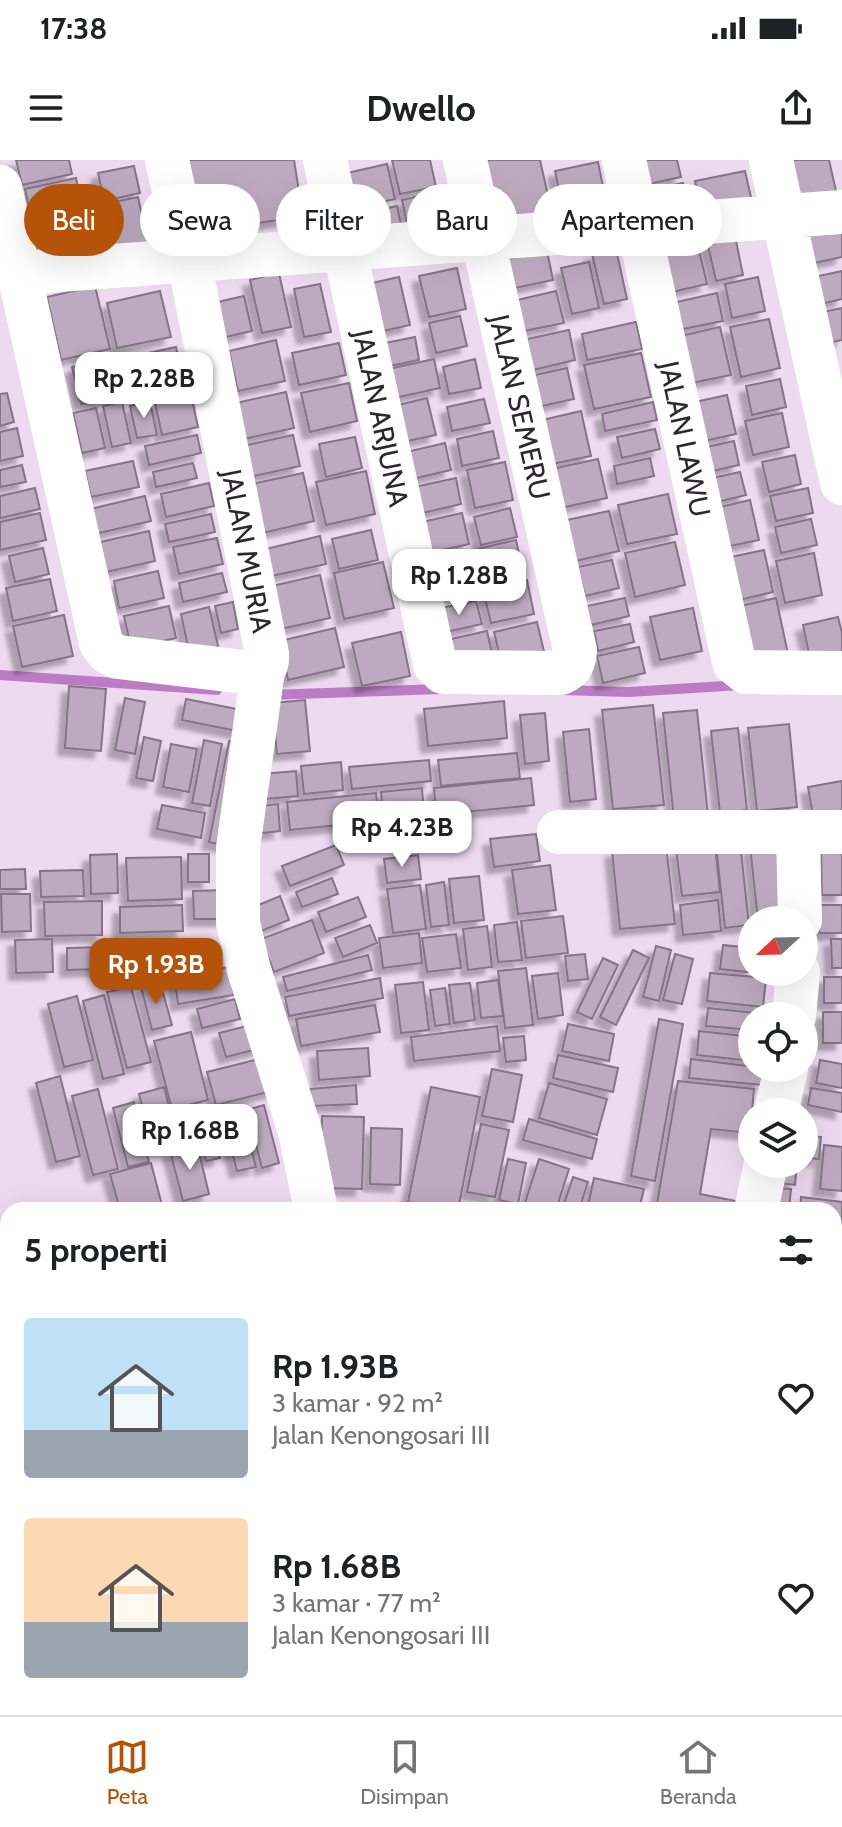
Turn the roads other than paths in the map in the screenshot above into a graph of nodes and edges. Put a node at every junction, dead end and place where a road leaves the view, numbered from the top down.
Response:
1 (167, 160) edge
2 (325, 160) edge
3 (465, 160) edge
4 (624, 160) edge
5 (771, 160) edge
6 (330, 184) edge
7 (470, 184) edge
8 (629, 184) edge
9 (0, 187) edge
10 (842, 212) edge
11 (783, 216) junction
12 (722, 220) edge
13 (276, 254) edge
14 (346, 256) edge
15 (486, 256) edge
16 (645, 256) edge
17 (189, 260) junction
18 (19, 273) junction
19 (842, 483) edge
20 (842, 673) edge
21 (491, 674) joint
22 (261, 688) junction
23 (559, 832) dead end
24 (798, 832) junction
25 (842, 832) edge
26 (800, 906) edge
27 (763, 1178) edge
28 (314, 1202) edge
29 (758, 1202) edge

1 - 17 street, JALAN MURIA
2 - 6 street, JALAN ARJUNA
3 - 7 street, JALAN SEMERU
4 - 8 street, JALAN LAWU
5 - 11 street
9 - 18 street, JALAN MURIA
10 - 11 street
11 - 12 street
11 - 19 street
13 - 17 street
14 - 21 street, JALAN ARJUNA
15 - 21 street, JALAN SEMERU
16 - 20 street, JALAN LAWU
17 - 18 street
17 - 22 street, JALAN MURIA
18 - 22 street, JALAN MURIA
22 - 28 street
23 - 24 street
24 - 25 street
24 - 26 street
27 - 29 street

